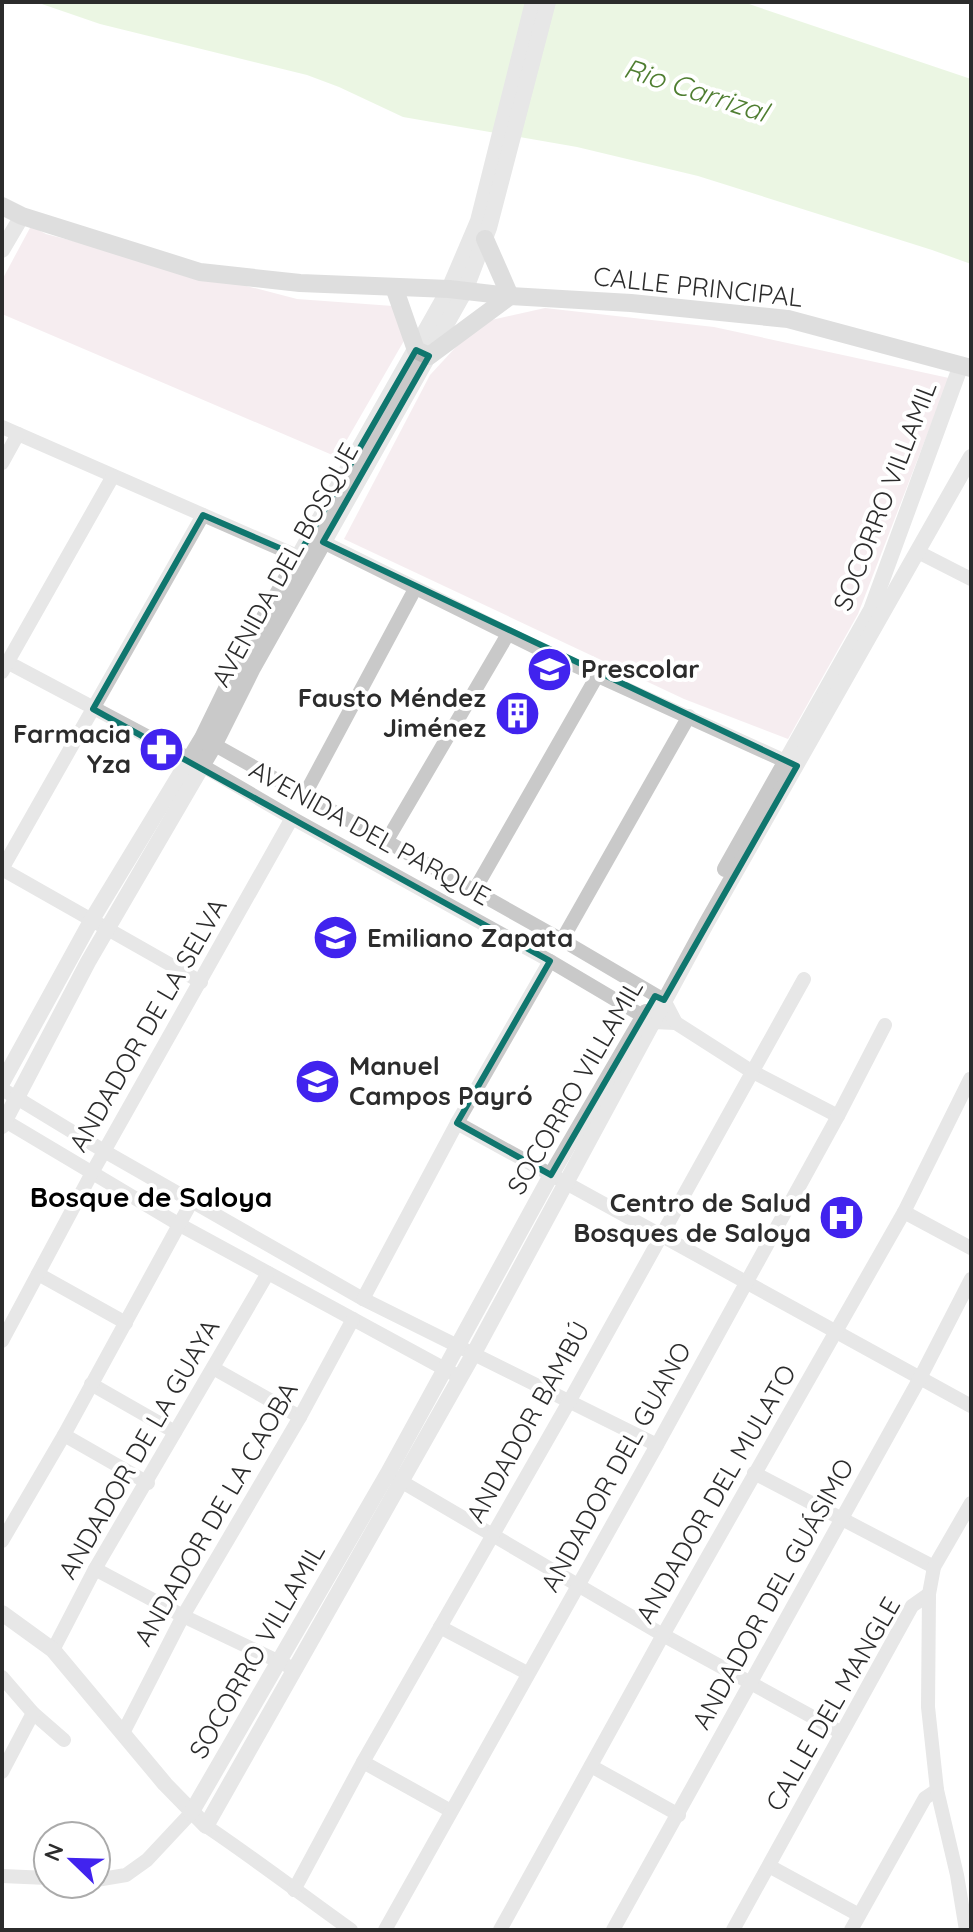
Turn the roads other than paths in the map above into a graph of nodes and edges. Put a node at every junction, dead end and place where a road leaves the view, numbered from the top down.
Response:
1 (533, 2) edge
2 (548, 2) edge
3 (2, 206) edge
4 (22, 216) junction
5 (484, 229) junction
6 (2, 250) edge
7 (394, 287) junction
8 (457, 290) junction
9 (510, 296) junction
10 (422, 353) junction
11 (966, 367) edge
12 (2, 427) edge
13 (18, 434) junction
14 (970, 461) edge
15 (2, 463) edge
16 (113, 476) junction
17 (203, 515) junction
18 (323, 542) junction
19 (918, 552) junction
20 (305, 559) junction
21 (971, 579) edge
22 (415, 589) junction
23 (508, 634) junction
24 (5, 667) edge
25 (597, 676) junction
26 (93, 709) junction
27 (689, 716) junction
28 (208, 741) junction
29 (196, 762) junction
30 (791, 763) junction
31 (304, 796) junction
32 (292, 818) junction
33 (386, 842) junction
34 (2, 869) edge
35 (474, 891) junction
36 (91, 921) junction
37 (107, 931) junction
38 (562, 940) junction
39 (550, 961) junction
40 (804, 979) dead end
41 (201, 982) junction
42 (660, 998) junction
43 (648, 1019) junction
44 (676, 1023) junction
45 (885, 1025) dead end
46 (751, 1071) junction
47 (970, 1079) edge
48 (2, 1086) edge
49 (17, 1099) junction
50 (838, 1116) junction
51 (3, 1122) edge
52 (457, 1123) junction
53 (104, 1151) junction
54 (93, 1171) junction
55 (558, 1179) junction
56 (192, 1201) junction
57 (904, 1212) junction
58 (180, 1225) junction
59 (660, 1235) junction
60 (971, 1248) edge
61 (268, 1273) junction
62 (38, 1274) junction
63 (971, 1279) edge
64 (747, 1283) junction
65 (363, 1299) junction
66 (353, 1319) junction
67 (126, 1323) junction
68 (836, 1332) junction
69 (2, 1341) edge
70 (466, 1349) junction
71 (213, 1368) junction
72 (453, 1373) junction
73 (920, 1378) junction
74 (91, 1384) junction
75 (570, 1400) junction
76 (971, 1406) edge
77 (300, 1417) junction
78 (175, 1432) junction
79 (64, 1435) junction
80 (657, 1445) junction
81 (754, 1473) junction
82 (395, 1478) junction
83 (148, 1483) junction
84 (971, 1503) edge
85 (841, 1519) junction
86 (492, 1537) junction
87 (2, 1541) edge
88 (934, 1567) junction
89 (95, 1569) junction
90 (577, 1585) junction
91 (929, 1594) junction
92 (2, 1613) edge
93 (183, 1616) junction
94 (440, 1627) junction
95 (663, 1635) junction
96 (53, 1650) junction
97 (279, 1662) junction
98 (295, 1670) junction
99 (527, 1673) junction
100 (2, 1677) edge
101 (751, 1683) junction
102 (33, 1713) junction
103 (840, 1732) junction
104 (123, 1733) junction
105 (64, 1740) dead end
106 (363, 1762) junction
107 (591, 1766) junction
108 (2, 1772) edge
109 (937, 1790) junction
110 (451, 1811) junction
111 (191, 1813) junction
112 (679, 1815) junction
113 (206, 1826) junction
114 (769, 1866) junction
115 (2, 1876) edge
116 (32, 1877) edge
117 (112, 1877) edge
118 (294, 1890) junction
119 (859, 1915) junction
120 (351, 1930) edge
121 (385, 1930) edge
122 (500, 1930) edge
123 (613, 1930) edge
124 (733, 1930) edge
125 (851, 1930) edge
126 (966, 1930) edge

1 - 5 street, AVENIDA DEL BOSQUE
2 - 5 street, AVENIDA DEL BOSQUE
3 - 4 main road, CALLE PRINCIPAL
4 - 6 street
4 - 7 main road, CALLE PRINCIPAL
5 - 8 street, AVENIDA DEL BOSQUE
5 - 9 main road
7 - 8 main road, CALLE PRINCIPAL
7 - 10 main road
8 - 9 main road, CALLE PRINCIPAL
8 - 10 street, AVENIDA DEL BOSQUE
9 - 10 main road
9 - 11 main road, CALLE PRINCIPAL
10 - 18 street, AVENIDA DEL BOSQUE
10 - 20 street, AVENIDA DEL BOSQUE
11 - 30 street, SOCORRO VILLAMIL
12 - 13 street
13 - 15 street
13 - 16 street
14 - 19 street, SOCORRO VILLAMIL
16 - 17 street
16 - 24 street
17 - 20 street
17 - 26 street
18 - 20 street, AVENIDA DEL BOSQUE
18 - 22 street
19 - 21 street
19 - 30 street, SOCORRO VILLAMIL
20 - 28 street, AVENIDA DEL BOSQUE
22 - 23 street
22 - 31 street
23 - 25 street
23 - 33 street
24 - 26 street, AVENIDA DEL PARQUE
25 - 27 street
25 - 35 street
26 - 29 street, AVENIDA DEL PARQUE
26 - 34 street
27 - 30 street
27 - 38 street
28 - 29 street, AVENIDA DEL BOSQUE
28 - 31 street, AVENIDA DEL PARQUE
29 - 32 street, AVENIDA DEL PARQUE
29 - 36 street, AVENIDA DEL BOSQUE
29 - 37 street, AVENIDA DEL BOSQUE
30 - 42 street, SOCORRO VILLAMIL
31 - 33 street, AVENIDA DEL PARQUE
32 - 39 street, AVENIDA DEL PARQUE
32 - 41 street, ANDADOR DE LA SELVA
33 - 35 street, AVENIDA DEL PARQUE
34 - 36 street
35 - 38 street, AVENIDA DEL PARQUE
36 - 37 street
36 - 48 street, AVENIDA DEL BOSQUE
37 - 41 street
37 - 49 street, AVENIDA DEL BOSQUE
38 - 42 street, AVENIDA DEL PARQUE
39 - 43 street, AVENIDA DEL PARQUE
39 - 52 street
40 - 46 street, ANDADOR BAMBÚ
41 - 53 street, ANDADOR DE LA SELVA
42 - 43 street, SOCORRO VILLAMIL
42 - 44 street
43 - 44 street
43 - 55 street, SOCORRO VILLAMIL
44 - 46 street
45 - 50 street, ANDADOR DEL GUANO
46 - 50 street
46 - 59 street, ANDADOR BAMBÚ
47 - 57 street, ANDADOR DEL MULATO
48 - 49 street
49 - 51 street, AVENIDA DEL BOSQUE
49 - 53 street
50 - 64 street, ANDADOR DEL GUANO
51 - 54 street
52 - 55 street
52 - 65 street
53 - 54 street, ANDADOR DE LA SELVA
53 - 56 street
54 - 58 street
54 - 62 street, ANDADOR DE LA SELVA
55 - 59 street
55 - 70 street, SOCORRO VILLAMIL
56 - 58 street
56 - 65 street
57 - 60 street
57 - 68 street, ANDADOR DEL MULATO
58 - 61 street
58 - 67 street
59 - 64 street
59 - 75 street, ANDADOR BAMBÚ
61 - 66 street
61 - 71 street, ANDADOR DE LA GUAYA
62 - 67 street
62 - 69 street, ANDADOR DE LA SELVA
63 - 73 street, ANDADOR DEL GUÁSIMO
64 - 68 street
64 - 80 street, ANDADOR DEL GUANO
65 - 70 street
66 - 72 street
66 - 77 street, ANDADOR DE LA CAOBA
67 - 74 street
68 - 73 street
68 - 81 street, ANDADOR DEL MULATO
70 - 72 street, SOCORRO VILLAMIL
70 - 75 street
71 - 77 street
71 - 78 street, ANDADOR DE LA GUAYA
72 - 82 street, SOCORRO VILLAMIL
73 - 76 street
73 - 85 street, ANDADOR DEL GUÁSIMO
74 - 78 street
74 - 79 street
75 - 80 street
75 - 86 street, ANDADOR BAMBÚ
77 - 93 street, ANDADOR DE LA CAOBA
78 - 83 street, ANDADOR DE LA GUAYA
79 - 83 street
79 - 87 street
80 - 90 street, ANDADOR DEL GUANO
81 - 85 street
81 - 95 street, ANDADOR DEL MULATO
82 - 86 street
82 - 97 street, SOCORRO VILLAMIL
82 - 98 street, SOCORRO VILLAMIL
83 - 89 street, ANDADOR DE LA GUAYA
84 - 88 street, CALLE DEL MANGLE
85 - 88 street
85 - 101 street, ANDADOR DEL GUÁSIMO
86 - 90 street
86 - 94 street, ANDADOR BAMBÚ
88 - 91 street, CALLE DEL MANGLE
89 - 93 street
89 - 96 street, ANDADOR DE LA GUAYA
90 - 95 street
90 - 99 street, ANDADOR DEL GUANO
91 - 103 street, CALLE DEL MANGLE
91 - 109 street
92 - 96 street
93 - 97 street
93 - 104 street, ANDADOR DE LA CAOBA
94 - 99 street
94 - 106 street, ANDADOR BAMBÚ
95 - 101 street
95 - 107 street, ANDADOR DEL MULATO
96 - 104 street
97 - 98 street
97 - 111 street, SOCORRO VILLAMIL
98 - 113 street, SOCORRO VILLAMIL
99 - 110 street, ANDADOR DEL GUANO
100 - 102 street
101 - 103 street
101 - 112 street, ANDADOR DEL GUÁSIMO
102 - 105 street
102 - 108 street
103 - 114 street, CALLE DEL MANGLE
104 - 111 street
106 - 110 street
106 - 118 street, ANDADOR BAMBÚ
107 - 112 street
107 - 122 street, ANDADOR DEL MULATO
109 - 119 street
109 - 126 street
110 - 121 street, ANDADOR DEL GUANO
111 - 113 street
111 - 117 street
112 - 123 street, ANDADOR DEL GUÁSIMO
113 - 118 street
114 - 119 street
114 - 124 street, CALLE DEL MANGLE
115 - 116 street
118 - 120 street
119 - 125 street

